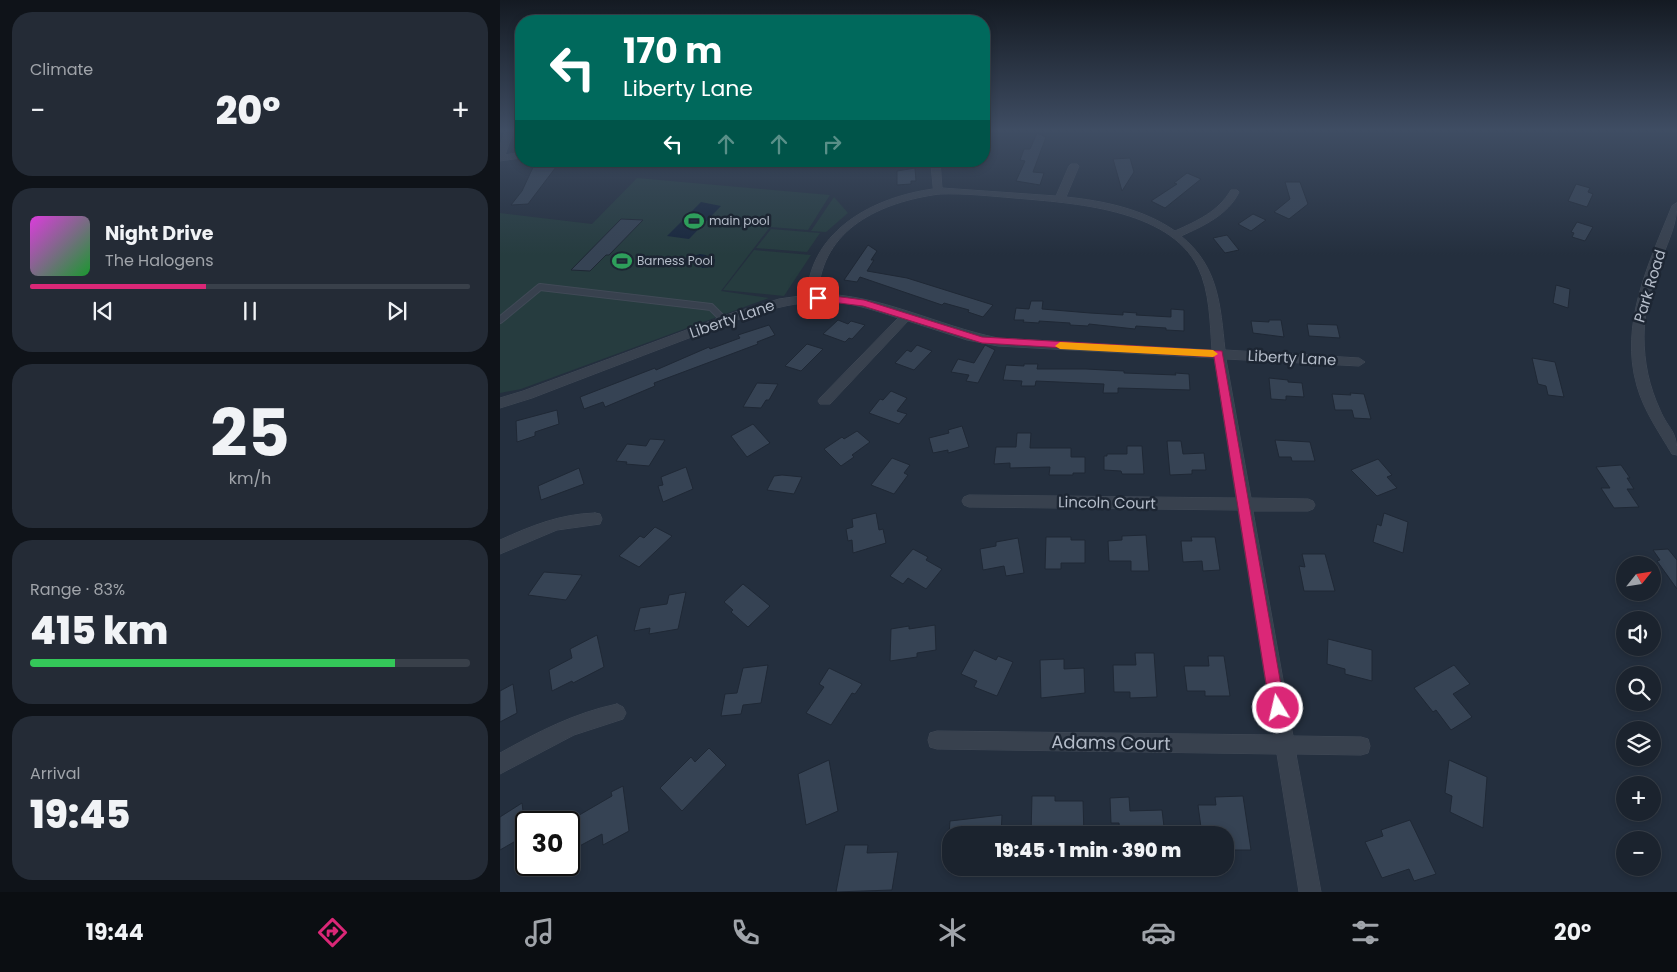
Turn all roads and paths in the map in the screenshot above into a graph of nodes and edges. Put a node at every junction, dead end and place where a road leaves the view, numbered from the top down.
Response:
1 (936, 172) edge
2 (1072, 172) edge
3 (938, 192) junction
4 (1234, 192) dead end
5 (1060, 199) junction
6 (1677, 206) edge
7 (1174, 235) junction
8 (813, 298) junction
9 (905, 317) junction
10 (500, 320) edge
11 (724, 320) junction
12 (1219, 354) junction
13 (1360, 362) dead end
14 (825, 400) dead end
15 (500, 403) edge
16 (1677, 449) edge
17 (969, 501) dead end
18 (1244, 504) junction
19 (1308, 505) dead end
20 (595, 519) dead end
21 (500, 547) edge
22 (617, 713) dead end
23 (937, 740) dead end
24 (1284, 745) junction
25 (1361, 746) dead end
26 (500, 764) edge
27 (1310, 892) edge

1 - 3 street
2 - 5 street
3 - 5 street
3 - 8 street
4 - 7 street
5 - 7 street
6 - 16 street, Park Road
7 - 12 street
8 - 9 street, Liberty Lane
8 - 11 street, Liberty Lane
9 - 12 street, Liberty Lane
9 - 14 street
10 - 11 lane
11 - 15 street, Liberty Lane
12 - 13 street, Liberty Lane
12 - 18 street
17 - 18 street, Lincoln Court
18 - 19 street, Lincoln Court
18 - 24 street
20 - 21 street
22 - 26 street
23 - 24 street, Adams Court
24 - 25 street, Adams Court
24 - 27 street

